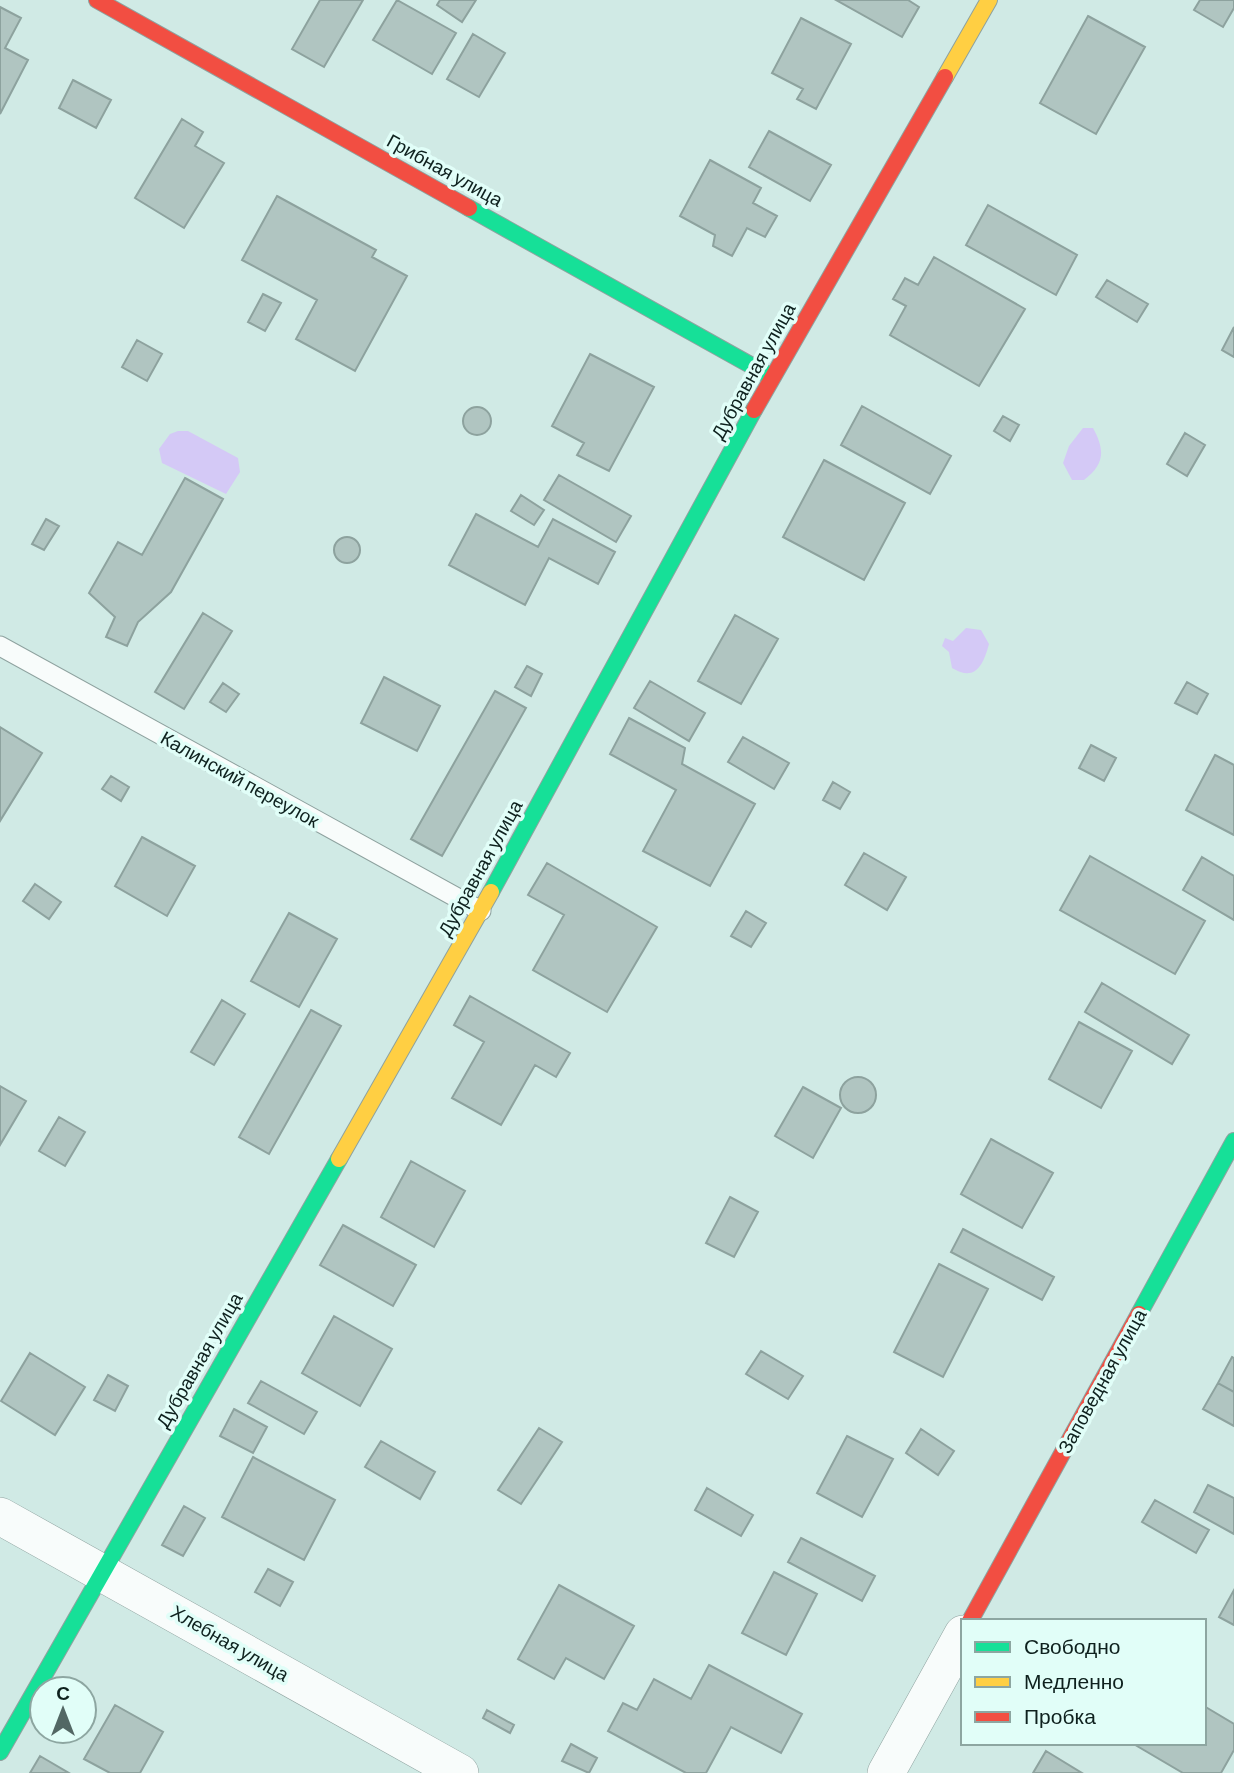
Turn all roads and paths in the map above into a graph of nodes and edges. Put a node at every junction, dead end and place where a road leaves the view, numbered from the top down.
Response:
1 (97, 0) edge
2 (989, 0) edge
3 (772, 377) junction
4 (0, 646) edge
5 (481, 911) junction
6 (1234, 1141) edge
7 (0, 1516) edge
8 (102, 1571) junction
9 (971, 1619) edge
10 (961, 1638) edge
11 (0, 1752) edge
12 (460, 1773) edge
13 (886, 1773) edge

1 - 3 street, Грибная улица
2 - 3 street, Дубравная улица
3 - 5 street, Дубравная улица
4 - 5 lane, Калинский переулок
5 - 8 street, Дубравная улица
6 - 9 street, Заповедная улица
7 - 8 street, Хлебная улица
8 - 11 street, Дубравная улица
8 - 12 street, Хлебная улица
10 - 13 street

